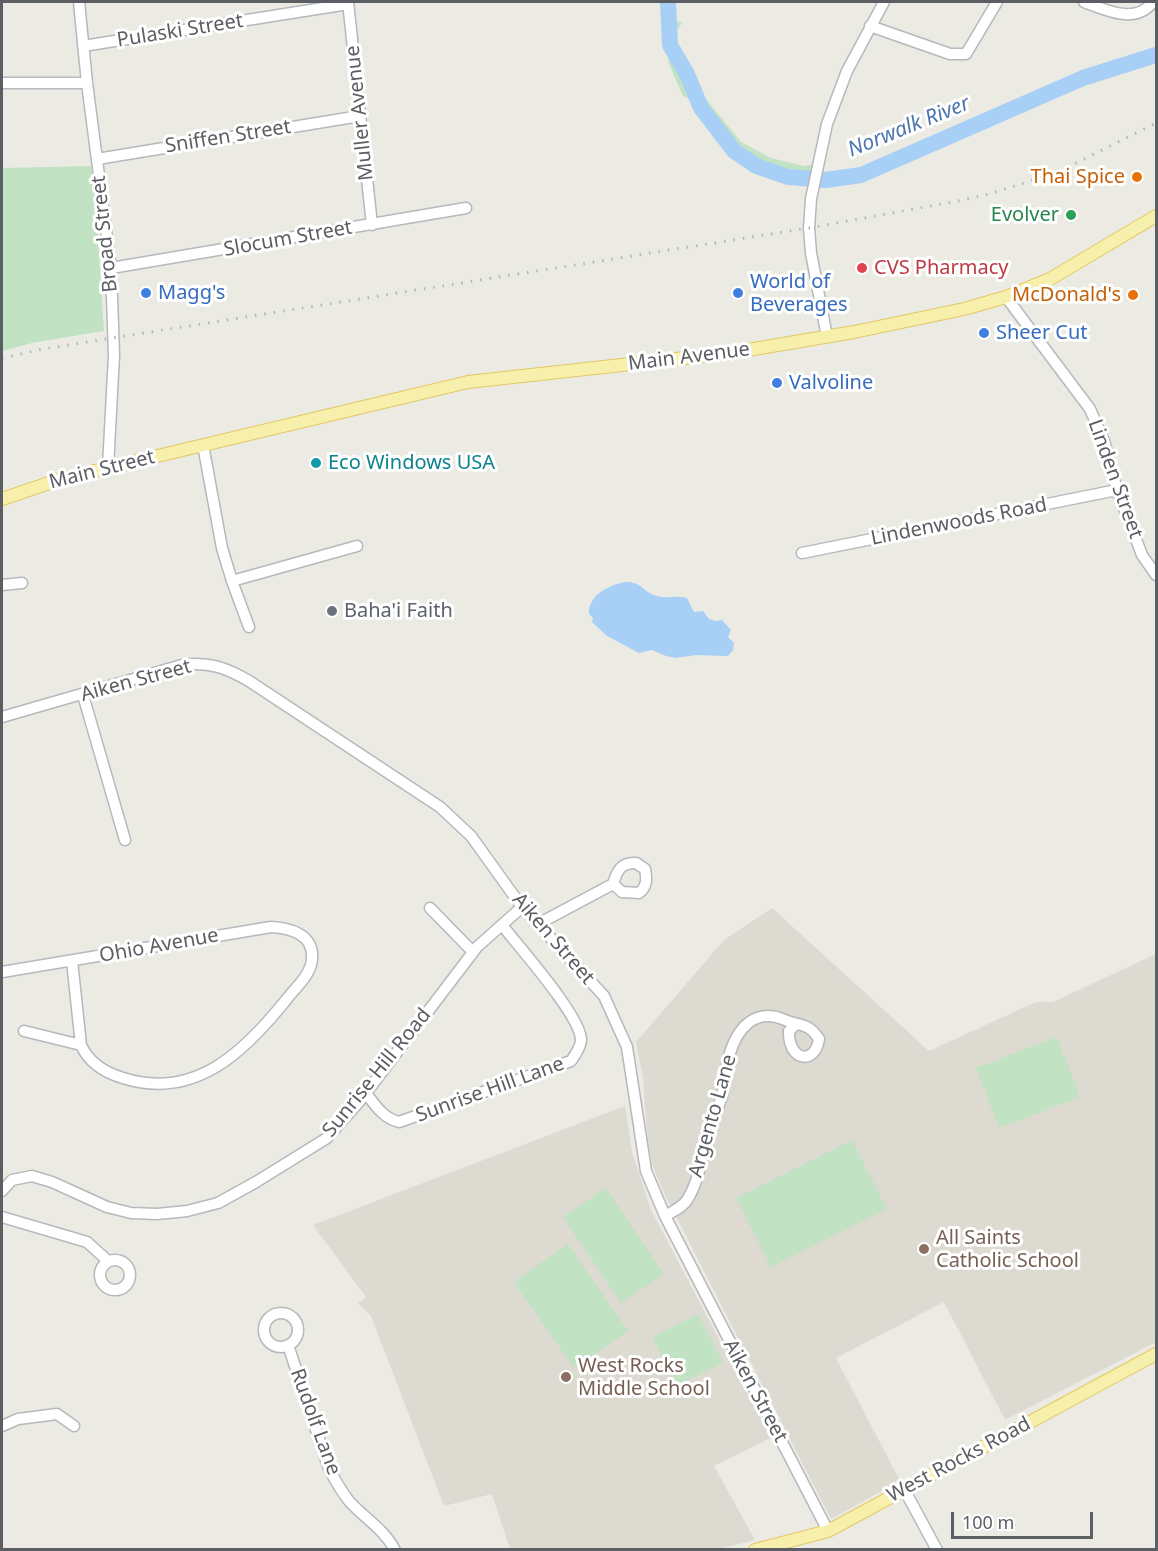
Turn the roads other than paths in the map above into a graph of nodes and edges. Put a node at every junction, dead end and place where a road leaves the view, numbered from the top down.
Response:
1 (79, 2) edge
2 (884, 2) edge
3 (998, 2) edge
4 (1084, 2) edge
5 (1153, 2) edge
6 (348, 3) edge
7 (870, 26) junction
8 (82, 46) junction
9 (2, 83) edge
10 (87, 83) junction
11 (360, 116) junction
12 (97, 159) junction
13 (466, 208) dead end
14 (1156, 216) edge
15 (372, 225) junction
16 (111, 268) junction
17 (1006, 297) junction
18 (827, 337) junction
19 (203, 446) junction
20 (108, 467) junction
21 (1117, 490) junction
22 (2, 499) edge
23 (357, 546) dead end
24 (802, 553) dead end
25 (1156, 574) edge
26 (232, 581) junction
27 (22, 583) dead end
28 (2, 585) edge
29 (249, 627) dead end
30 (83, 695) junction
31 (2, 717) edge
32 (125, 840) dead end
33 (613, 884) dead end
34 (522, 907) junction
35 (430, 908) dead end
36 (538, 924) junction
37 (502, 925) junction
38 (473, 952) junction
39 (72, 961) junction
40 (2, 972) edge
41 (795, 1025) dead end
42 (24, 1030) dead end
43 (81, 1045) junction
44 (366, 1093) junction
45 (2, 1191) edge
46 (665, 1216) junction
47 (2, 1217) edge
48 (108, 1261) dead end
49 (288, 1345) dead end
50 (1156, 1354) edge
51 (2, 1426) edge
52 (74, 1426) dead end
53 (904, 1489) junction
54 (828, 1531) junction
55 (395, 1550) edge
56 (755, 1550) edge
57 (937, 1550) edge

1 - 8 street, Broad Street
2 - 7 street
3 - 7 street
4 - 5 street
6 - 8 street, Pulaski Street
6 - 11 street, Muller Avenue
7 - 18 street
8 - 10 street, Broad Street
9 - 10 street
10 - 12 street, Broad Street
11 - 12 street, Sniffen Street
11 - 15 street, Muller Avenue
12 - 16 street, Broad Street
13 - 15 street, Slocum Street
14 - 17 main road, Main Avenue
15 - 16 street, Slocum Street
16 - 20 street, Broad Street
17 - 18 main road, Main Avenue
17 - 21 street, Linden Street
18 - 19 main road, Main Avenue
19 - 20 main road, Main Street
19 - 26 street
20 - 22 main road, Main Street
21 - 24 street, Lindenwoods Road
21 - 25 street, Linden Street
23 - 26 street
26 - 29 street
27 - 28 street
30 - 31 street, Aiken Street
30 - 32 street
30 - 34 street, Aiken Street
33 - 36 street
34 - 36 street, Aiken Street
34 - 37 street, Sunrise Hill Road
35 - 38 street
36 - 46 street, Aiken Street
37 - 38 street, Sunrise Hill Road
37 - 44 street, Sunrise Hill Lane
38 - 44 street, Sunrise Hill Road
39 - 40 street, Ohio Avenue
39 - 43 street
39 - 43 street, Ohio Avenue
41 - 46 street, Argento Lane
42 - 43 street
44 - 45 street, Sunrise Hill Road
46 - 54 street, Aiken Street
47 - 48 street
49 - 55 street, Rudolf Lane
50 - 53 main road, West Rocks Road
51 - 52 street
53 - 54 main road, West Rocks Road
53 - 57 street
54 - 56 main road, West Rocks Road

